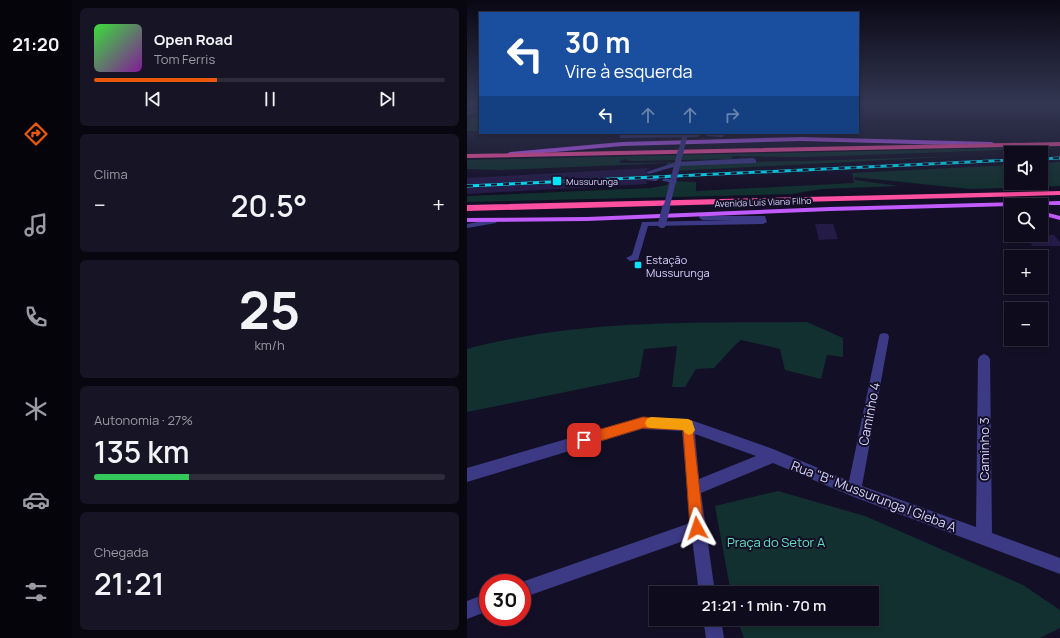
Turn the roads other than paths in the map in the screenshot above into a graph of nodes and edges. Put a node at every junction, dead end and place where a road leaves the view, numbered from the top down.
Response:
1 (683, 134) edge
2 (697, 135) dead end
3 (709, 135) dead end
4 (722, 135) dead end
5 (1060, 144) edge
6 (467, 156) edge
7 (735, 162) dead end
8 (677, 164) junction
9 (656, 179) dead end
10 (665, 180) dead end
11 (675, 181) junction
12 (1060, 193) edge
13 (1048, 203) edge
14 (1060, 203) edge
15 (1004, 205) edge
16 (467, 208) edge
17 (1048, 214) edge
18 (1060, 218) edge
19 (467, 220) edge
20 (756, 220) dead end
21 (493, 221) junction
22 (662, 224) junction
23 (467, 226) edge
24 (630, 258) dead end
25 (884, 337) dead end
26 (984, 359) dead end
27 (688, 425) junction
28 (773, 456) junction
29 (467, 475) edge
30 (693, 489) junction
31 (854, 490) junction
32 (697, 528) junction
33 (984, 539) junction
34 (1060, 566) edge
35 (706, 586) edge
36 (531, 587) edge
37 (479, 605) edge
38 (467, 610) edge
39 (713, 626) edge
40 (715, 638) edge

1 - 1 street
1 - 2 street
1 - 8 street, bridge
3 - 4 street
5 - 6 highway
7 - 8 street
8 - 9 street
8 - 11 street, bridge
10 - 11 street
11 - 22 street, bridge
12 - 16 highway, Avenida Luís Viana Filho
13 - 14 main road, Avenida Luís Viana Filho
15 - 21 main road, Avenida Luís Viana Filho
17 - 18 main road
19 - 21 main road, Avenida Luís Viana Filho
20 - 22 street
21 - 23 street
22 - 24 street
25 - 31 street, Caminho 4
26 - 33 street, Caminho 3
27 - 28 street, Rua "B" Mussurunga I Gleba A
27 - 29 street, Rua "B" Mussurunga I Gleba A
27 - 30 street
28 - 30 street
28 - 31 street, Rua "B" Mussurunga I Gleba A
30 - 32 street
31 - 33 street, Rua "B" Mussurunga I Gleba A
32 - 35 street
32 - 36 street
33 - 34 street, Rua "B" Mussurunga I Gleba A
37 - 38 street
39 - 40 street

